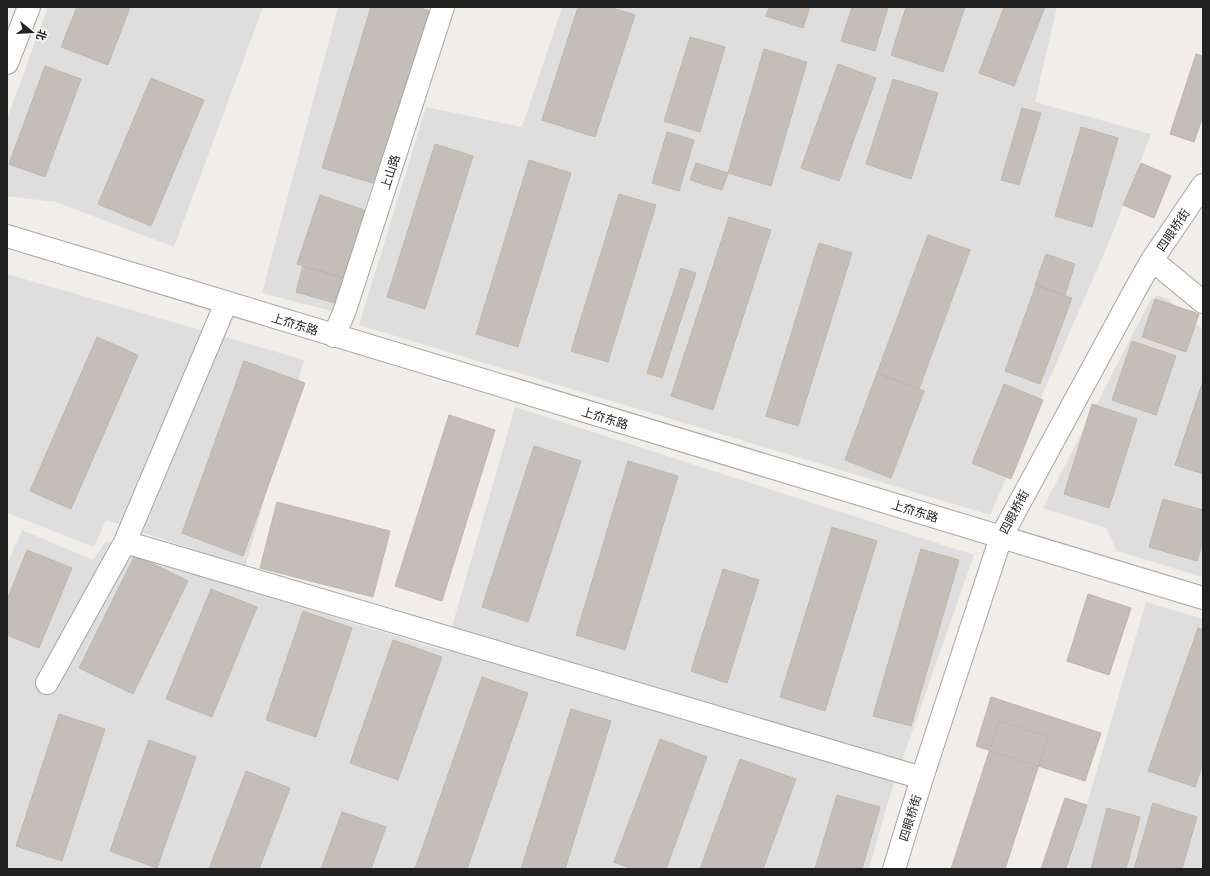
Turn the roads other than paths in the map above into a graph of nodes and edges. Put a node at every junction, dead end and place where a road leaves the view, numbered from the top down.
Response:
1 (29, 7) edge
2 (443, 7) edge
3 (7, 63) edge
4 (1203, 185) edge
5 (7, 236) edge
6 (1152, 260) junction
7 (1203, 302) edge
8 (226, 303) junction
9 (334, 336) junction
10 (1001, 537) junction
11 (125, 542) junction
12 (1203, 598) edge
13 (47, 683) dead end
14 (922, 778) junction
15 (894, 869) edge

1 - 3 street
2 - 9 street, 上山路
4 - 6 street, 四眼桥街
5 - 8 street, 上夼东路
6 - 7 street
6 - 10 street, 四眼桥街
8 - 9 street, 上夼东路
8 - 11 street
9 - 10 street, 上夼东路
10 - 12 street, 上夼东路
10 - 14 street, 四眼桥街
11 - 13 street
11 - 14 street
14 - 15 street, 四眼桥街

